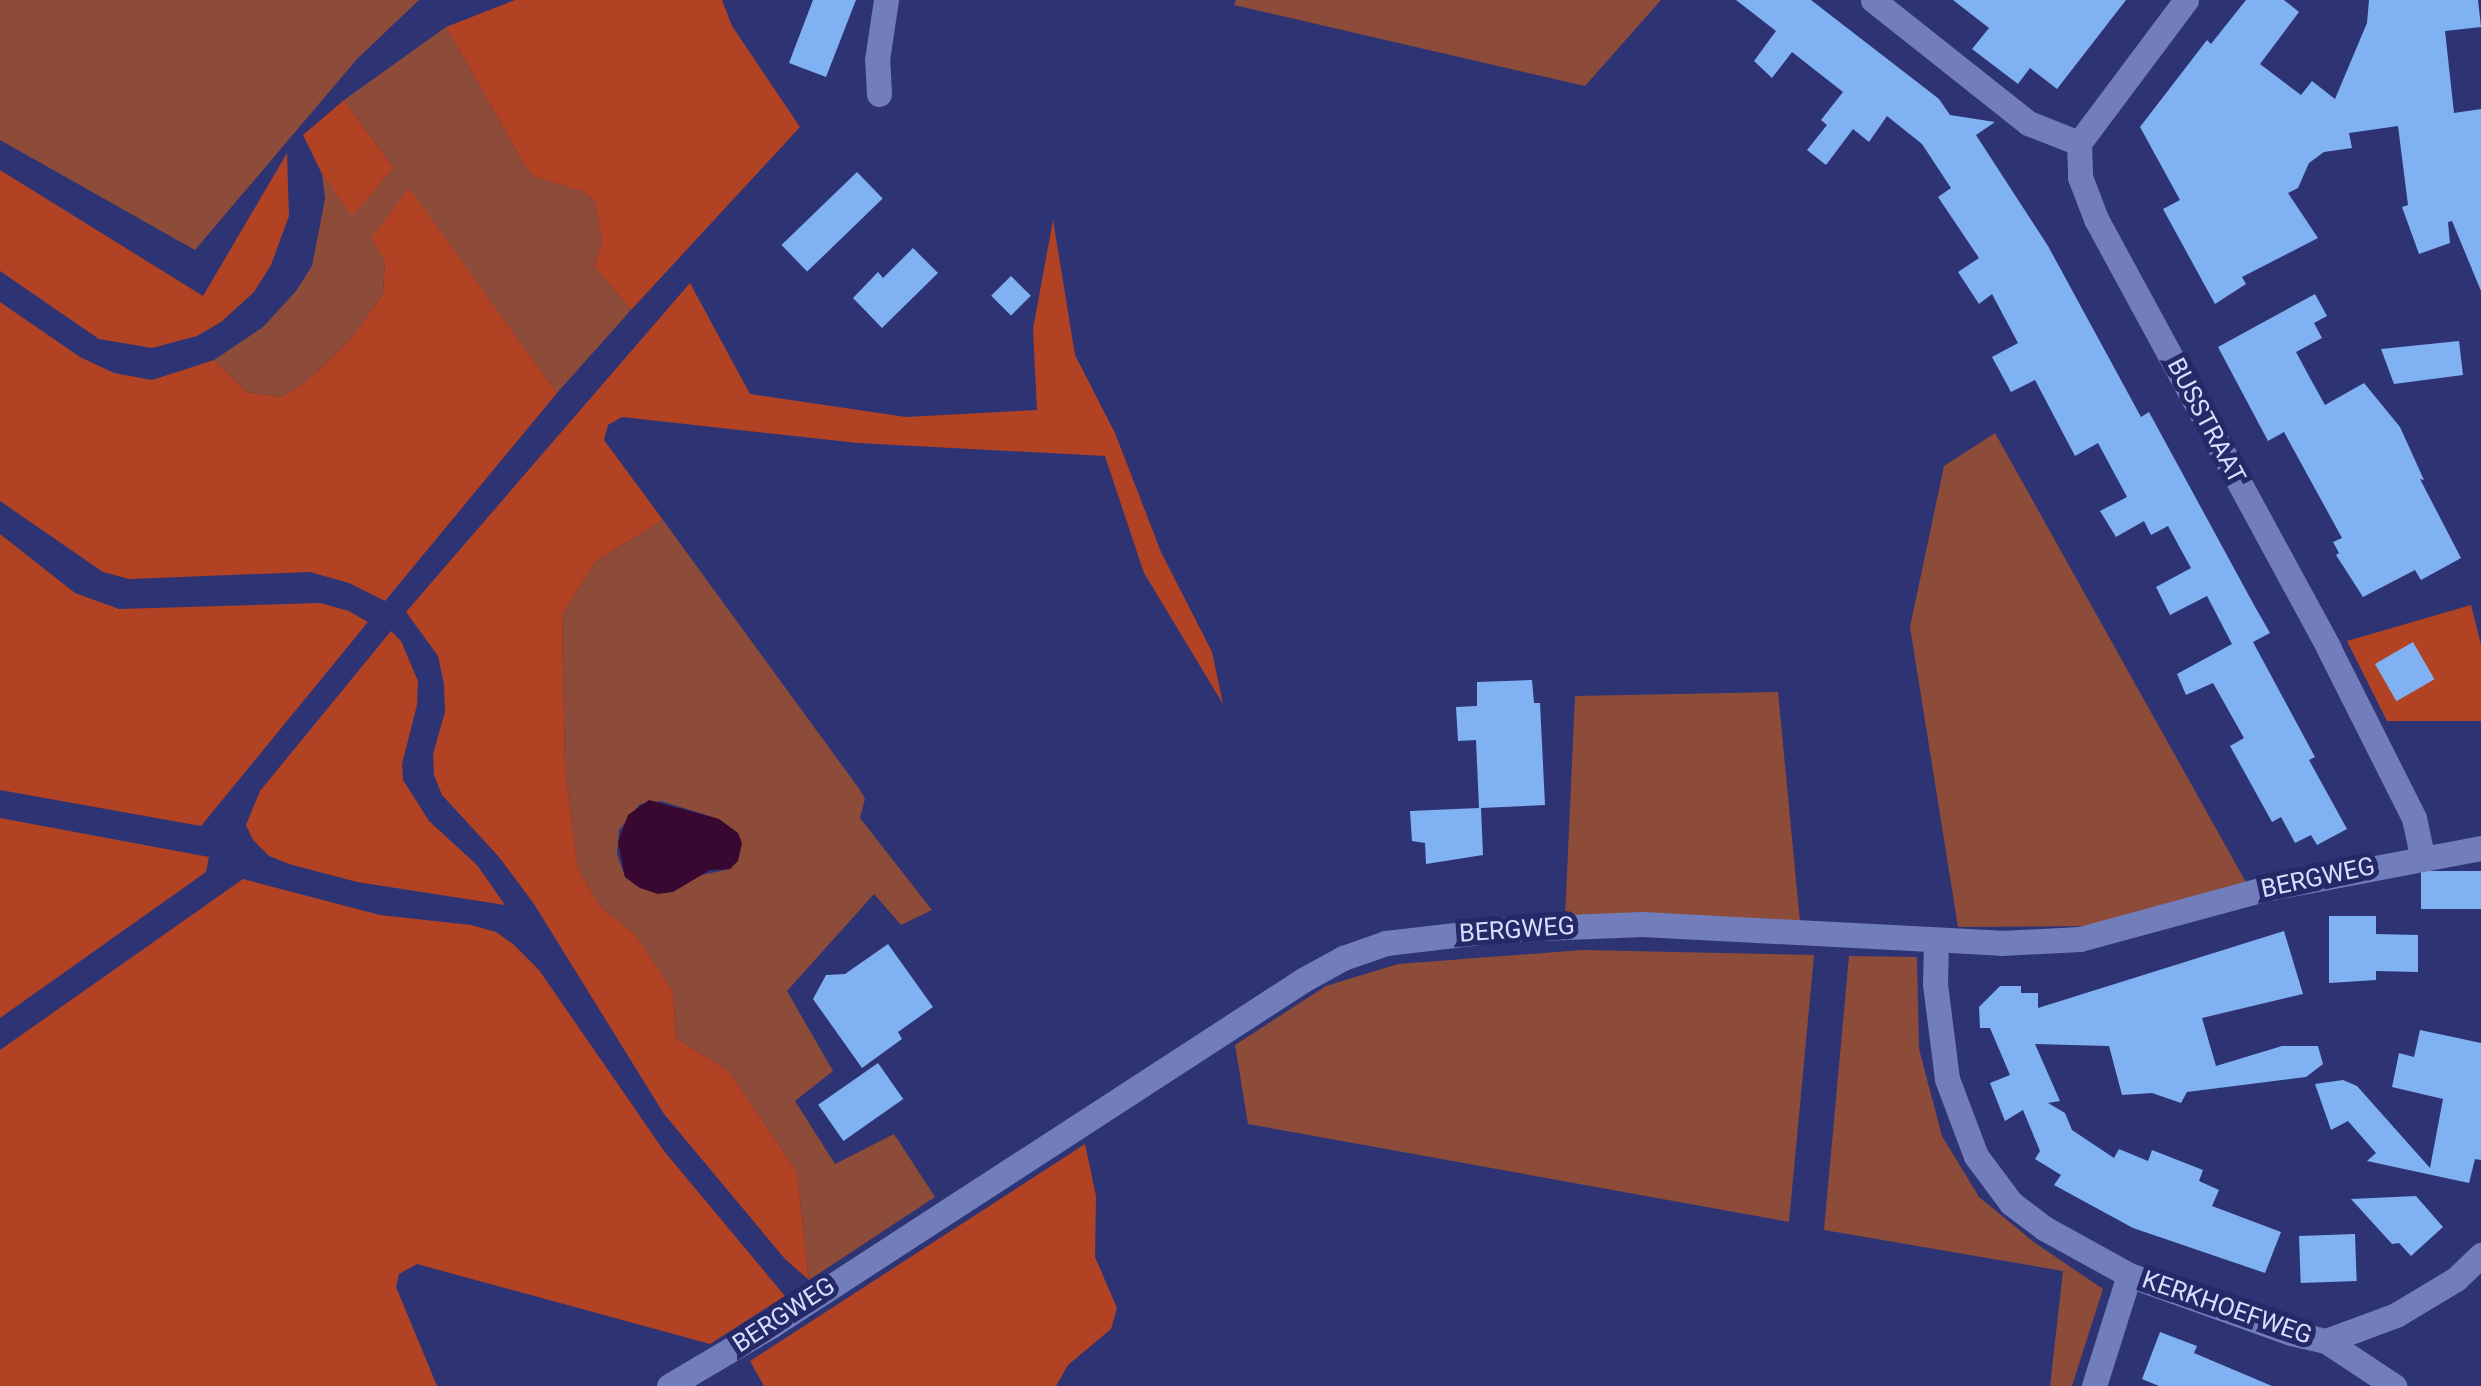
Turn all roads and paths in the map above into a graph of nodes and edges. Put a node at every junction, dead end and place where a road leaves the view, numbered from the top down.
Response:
1 (886, 0) edge
2 (1873, 0) edge
3 (2186, 0) edge
4 (879, 94) dead end
5 (2078, 143) junction
6 (2481, 848) edge
7 (2422, 857) junction
8 (1936, 941) junction
9 (2481, 1255) edge
10 (2129, 1275) junction
11 (2326, 1340) junction
12 (669, 1386) edge
13 (2094, 1386) edge
14 (2394, 1386) edge

1 - 4 street
2 - 5 street
3 - 5 street
5 - 7 street, BUSSTRAAT
6 - 7 street, BERGWEG
7 - 8 street, BERGWEG
8 - 10 street, KERKHOEFWEG
8 - 12 street, BERGWEG
9 - 11 street, KERKHOEFWEG
10 - 11 street, KERKHOEFWEG
10 - 13 street
11 - 14 street, KERKHOEFWEG

